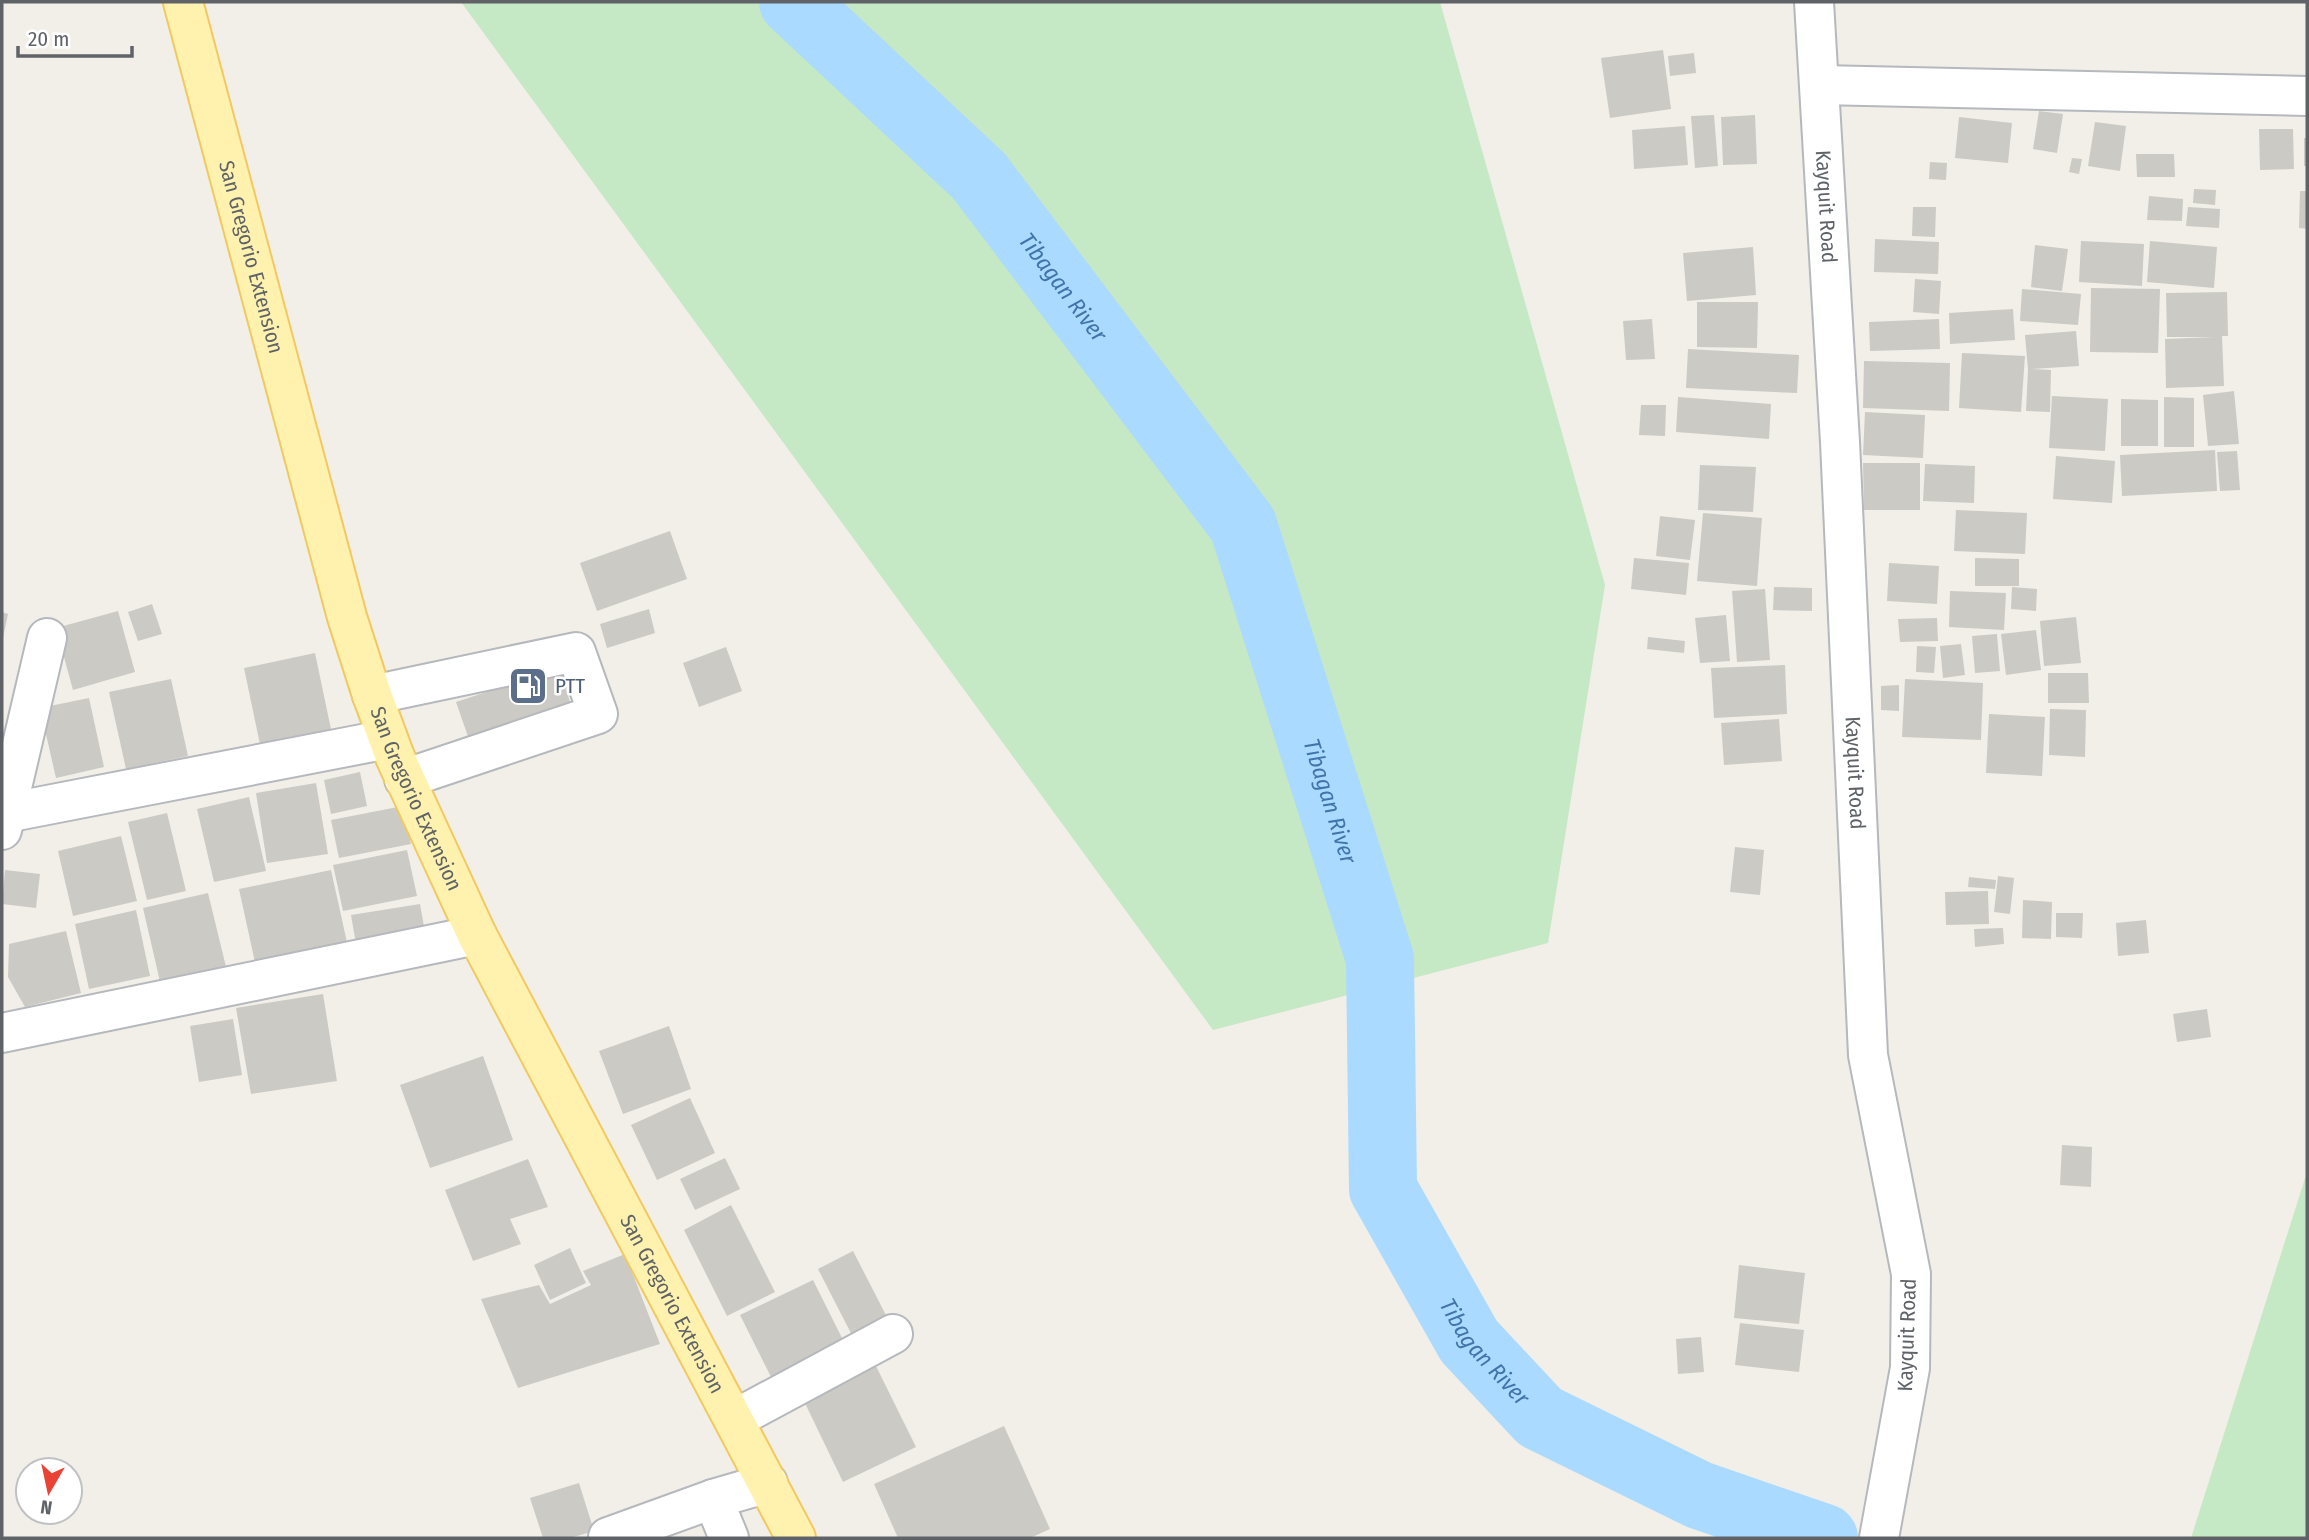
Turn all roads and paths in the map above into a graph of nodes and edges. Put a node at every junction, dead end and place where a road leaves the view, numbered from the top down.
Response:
1 (183, 2) edge
2 (1814, 2) edge
3 (1820, 85) junction
4 (2307, 96) edge
5 (47, 638) dead end
6 (372, 695) junction
7 (388, 738) junction
8 (404, 779) junction
9 (4, 822) edge
10 (477, 935) junction
11 (2, 1033) edge
12 (893, 1334) dead end
13 (735, 1419) junction
14 (768, 1483) junction
15 (713, 1499) junction
16 (608, 1537) edge
17 (729, 1538) edge
18 (796, 1538) edge
19 (1879, 1538) edge

1 - 6 main road, San Gregorio Extension
2 - 3 street, Kayquit Road
3 - 4 street
3 - 19 street, Kayquit Road
5 - 9 street
6 - 7 main road, San Gregorio Extension
6 - 8 street
7 - 8 main road, San Gregorio Extension
7 - 9 street
8 - 10 main road, San Gregorio Extension
10 - 11 street
10 - 13 main road, San Gregorio Extension
12 - 13 street
13 - 14 main road, San Gregorio Extension
14 - 15 street
14 - 18 main road, San Gregorio Extension
15 - 16 street
15 - 17 street

